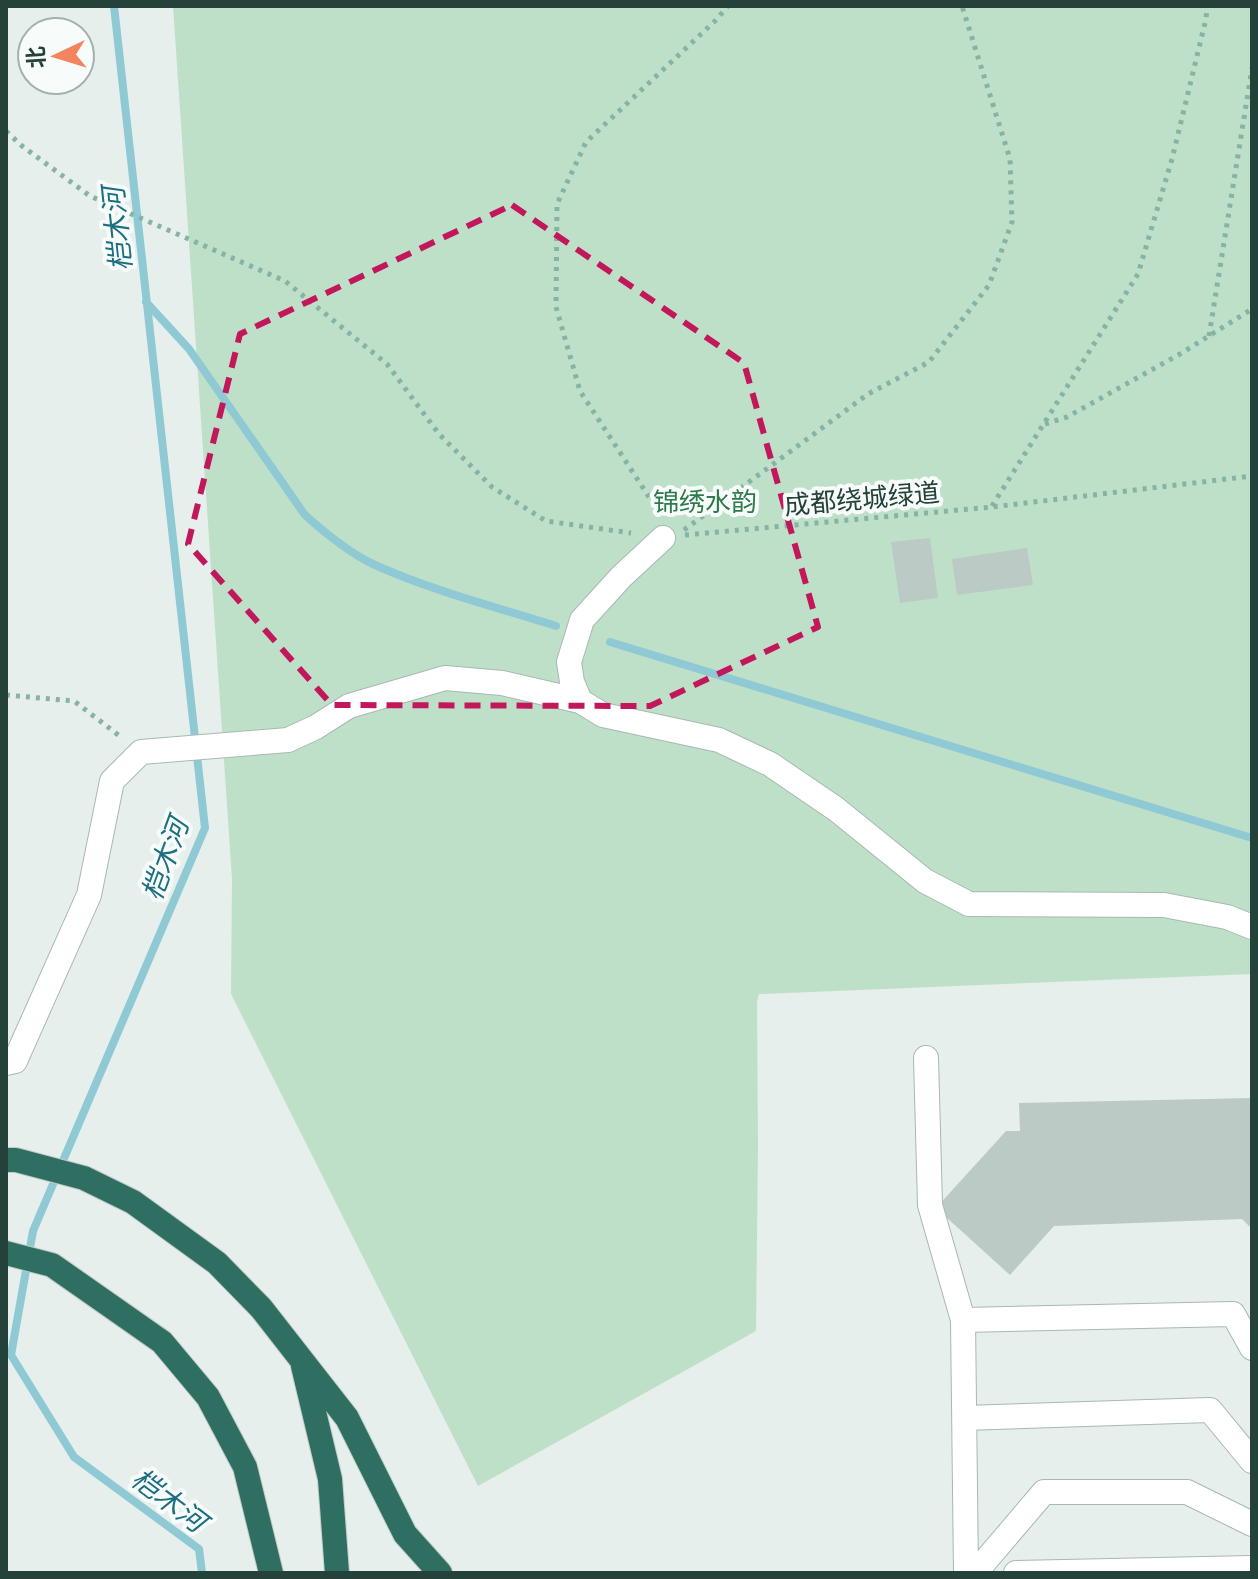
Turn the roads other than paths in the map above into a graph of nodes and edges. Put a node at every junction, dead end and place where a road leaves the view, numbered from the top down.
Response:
1 (669, 537) road end
2 (580, 701) junction
3 (1252, 927) edge
4 (926, 1058) dead end
5 (6, 1063) edge
6 (6, 1160) edge
7 (6, 1253) edge
8 (963, 1320) junction
9 (1252, 1348) edge
10 (300, 1356) junction
11 (965, 1418) junction
12 (1252, 1461) edge
13 (1252, 1524) edge
14 (1252, 1568) edge
15 (271, 1573) edge
16 (337, 1573) edge
17 (440, 1573) edge
18 (966, 1573) edge
19 (975, 1573) edge
20 (1016, 1573) edge

1 - 2 lane
2 - 3 lane
2 - 5 lane
4 - 8 lane
6 - 10 highway
7 - 15 highway
8 - 9 lane
8 - 11 lane
10 - 16 highway
10 - 17 highway
11 - 12 lane
11 - 18 lane
13 - 19 lane
14 - 20 lane

